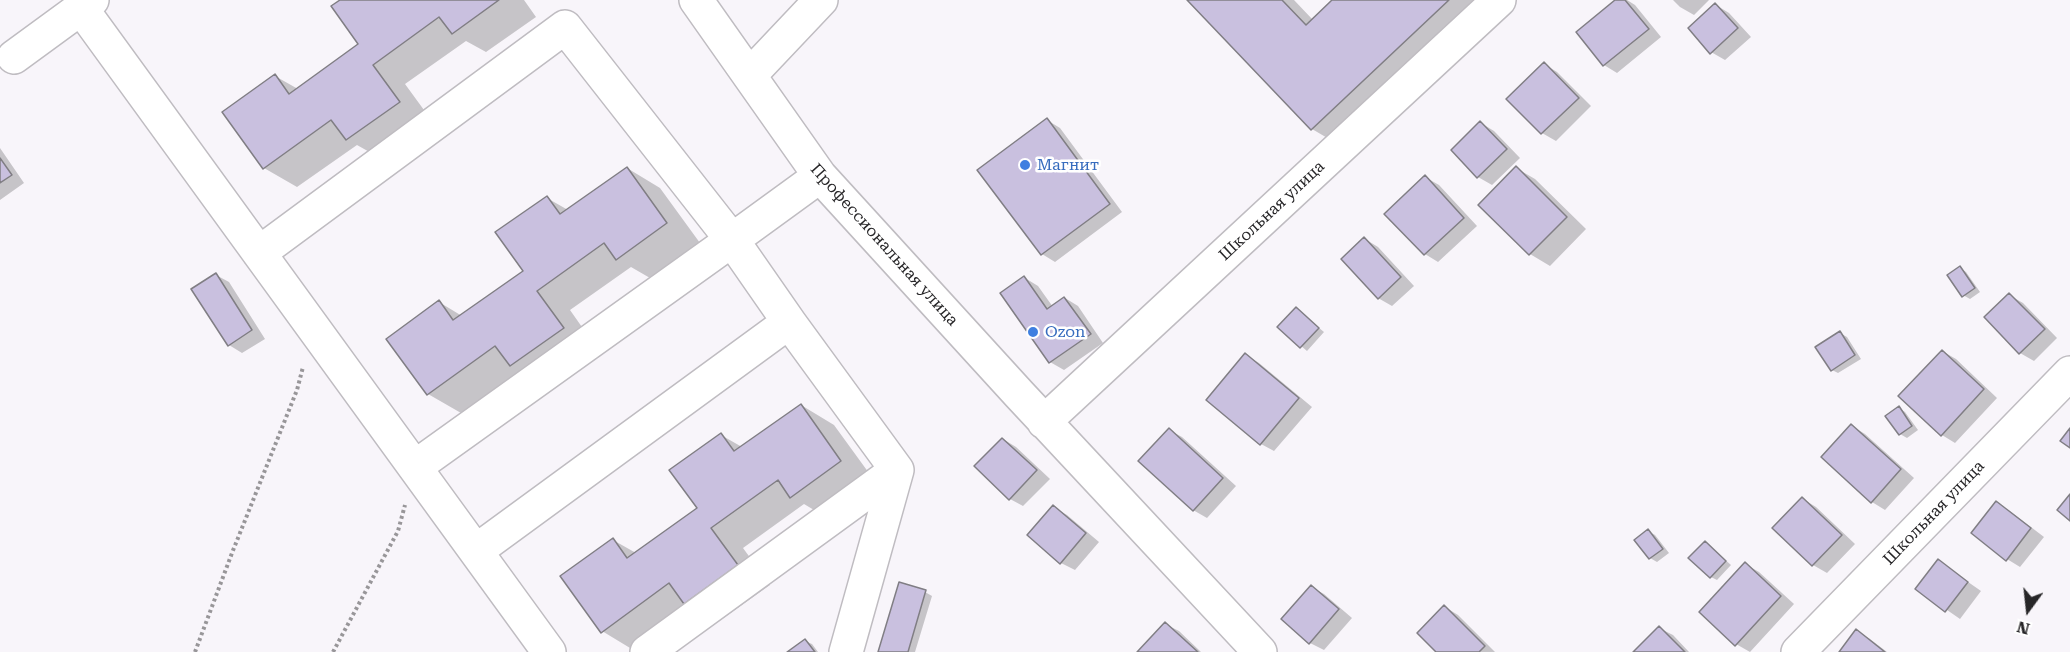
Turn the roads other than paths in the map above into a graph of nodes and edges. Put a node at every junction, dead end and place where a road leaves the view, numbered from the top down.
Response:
1 (696, 0) edge
2 (820, 0) edge
3 (1499, 0) edge
4 (87, 4) edge
5 (14, 57) dead end
6 (750, 75) junction
7 (820, 176) junction
8 (732, 240) junction
9 (260, 253) junction
10 (789, 322) junction
11 (2070, 373) edge
12 (1044, 422) junction
13 (415, 467) junction
14 (897, 470) junction
15 (476, 551) junction
16 (549, 652) edge
17 (646, 652) edge
18 (846, 652) edge
19 (1260, 652) edge
20 (1797, 652) edge

1 - 6 street, Профессиональная улица
2 - 6 street
3 - 12 street, Школьная улица
4 - 5 street
4 - 9 street
6 - 7 street, Профессиональная улица
7 - 8 street
7 - 12 street, Профессиональная улица
8 - 9 street
8 - 10 street
8 - 13 street
9 - 13 street
10 - 14 street
10 - 15 street
11 - 20 street, Школьная улица
12 - 19 street, Профессиональная улица
13 - 15 street
14 - 17 street
14 - 18 street
15 - 16 street

